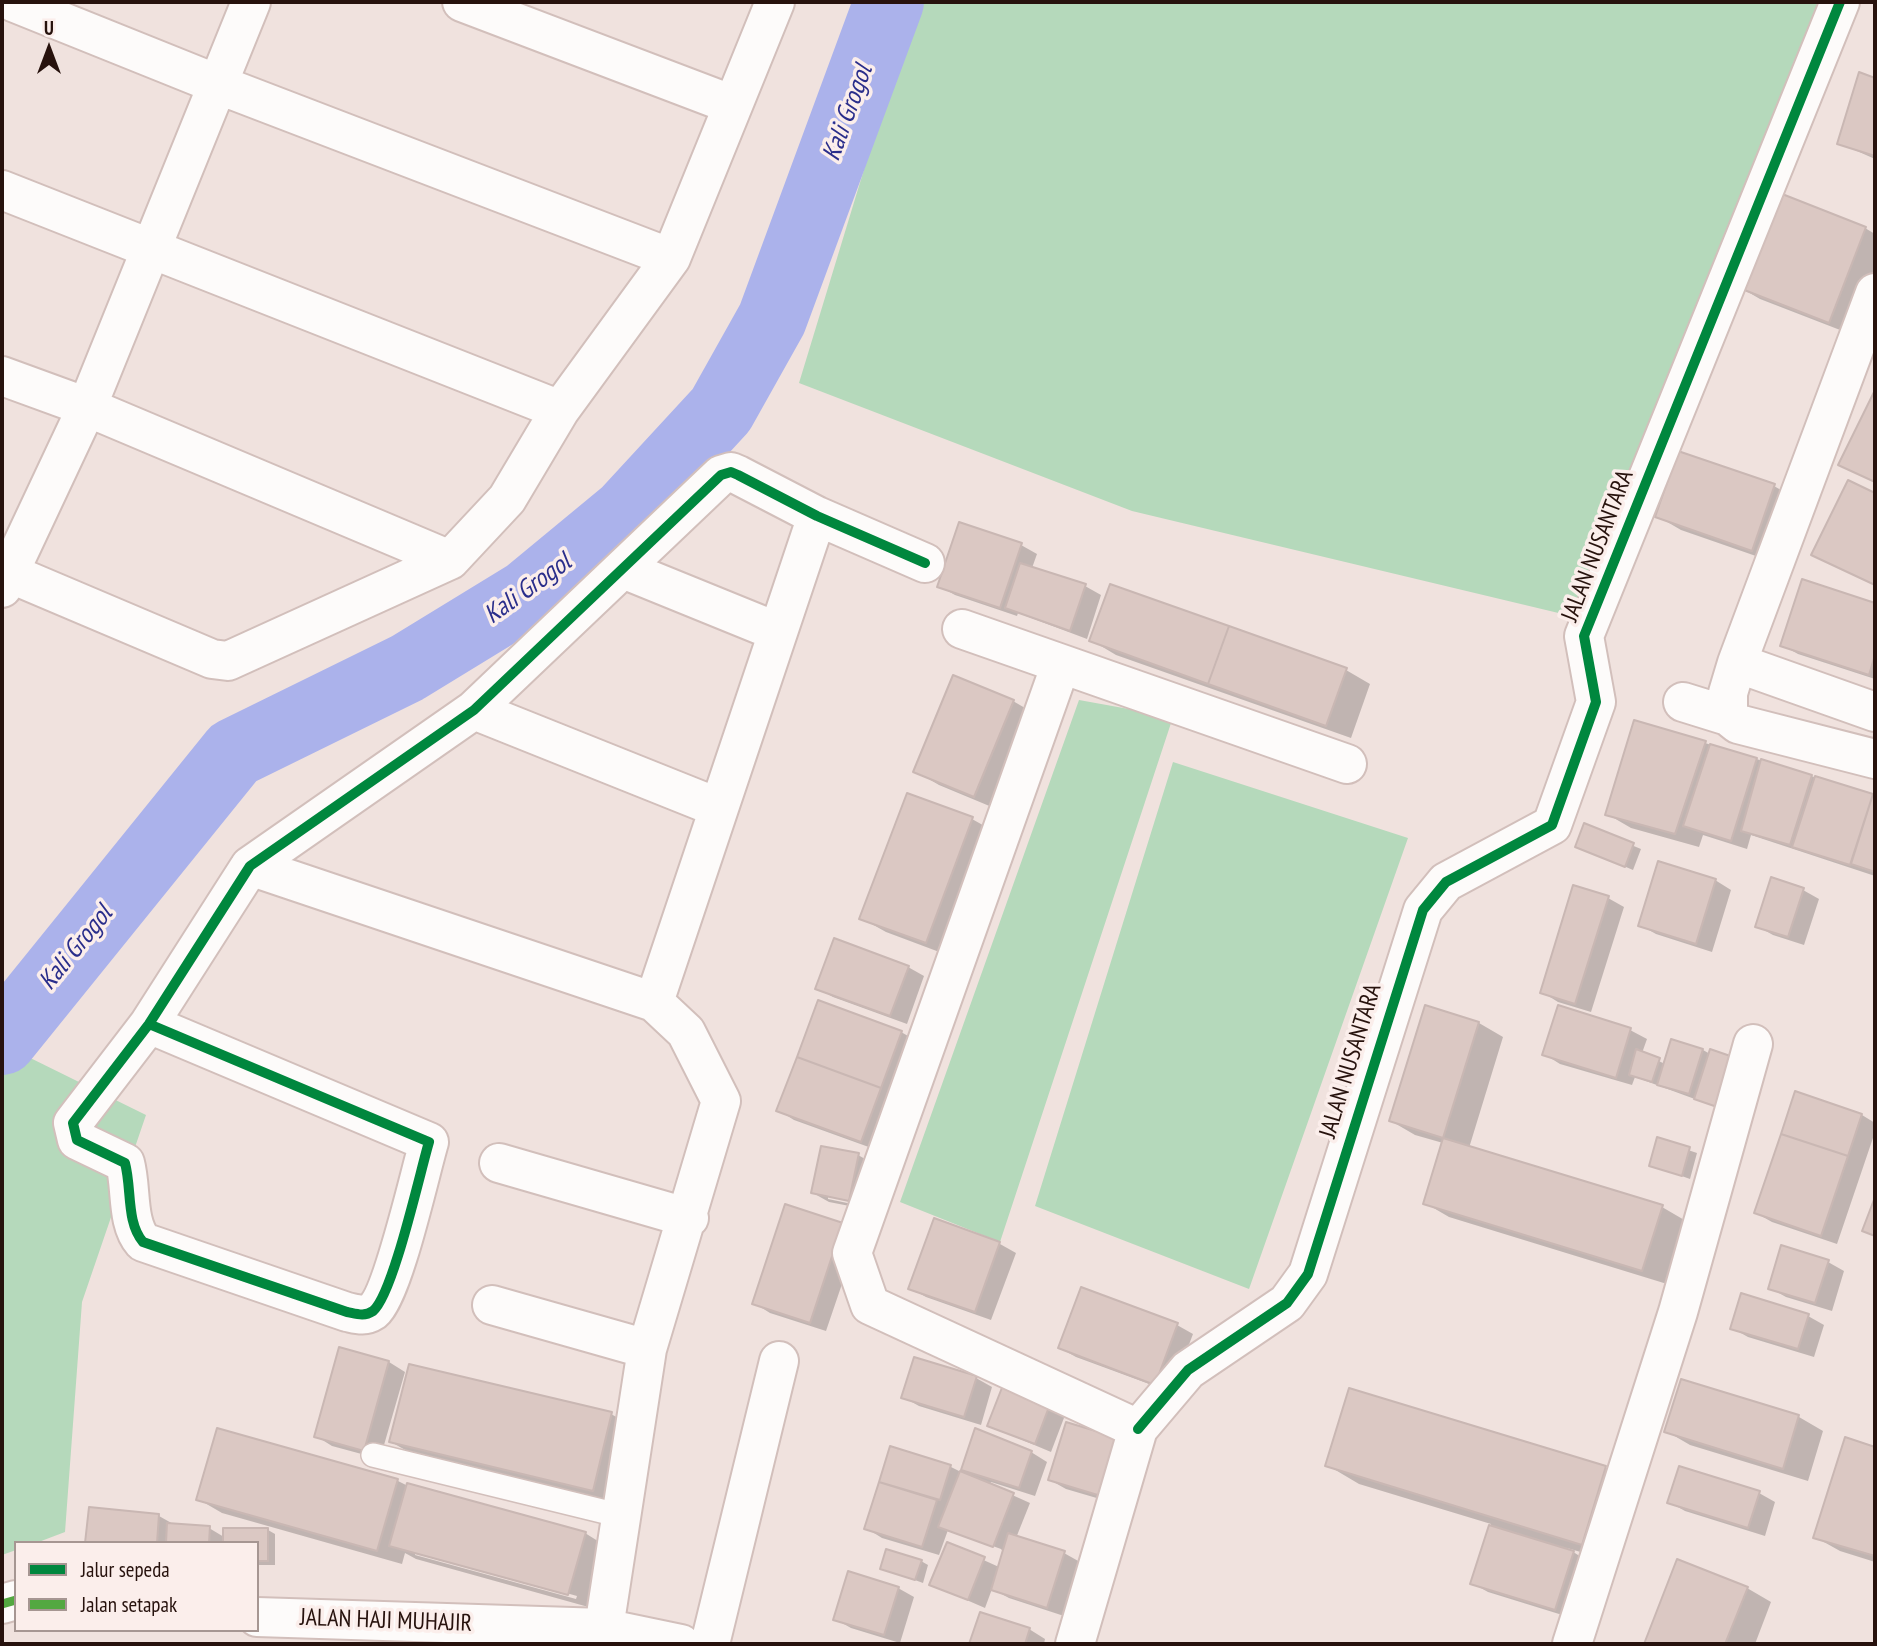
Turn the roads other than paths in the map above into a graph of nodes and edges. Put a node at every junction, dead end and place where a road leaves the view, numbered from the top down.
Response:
1 (13, 2) edge
2 (251, 2) edge
3 (462, 2) edge
4 (775, 2) edge
5 (1840, 2) edge
6 (217, 84) junction
7 (733, 105) junction
8 (2, 190) edge
9 (150, 247) junction
10 (671, 258) junction
11 (1875, 293) edge
12 (2, 376) edge
13 (87, 407) junction
14 (560, 410) junction
15 (817, 516) junction
16 (450, 560) junction
17 (925, 563) dead end
18 (623, 569) junction
19 (4, 577) edge
20 (962, 629) dead end
21 (778, 632) junction
22 (1737, 663) junction
23 (1061, 664) junction
24 (1683, 702) dead end
25 (474, 710) junction
26 (1875, 712) edge
27 (1728, 716) junction
28 (1875, 759) edge
29 (1347, 764) dead end
30 (719, 808) junction
31 (250, 866) junction
32 (654, 1002) junction
33 (149, 1024) junction
34 (1753, 1044) dead end
35 (499, 1163) dead end
36 (689, 1218) junction
37 (492, 1305) dead end
38 (648, 1349) junction
39 (779, 1361) dead end
40 (1138, 1429) junction
41 (373, 1455) dead end
42 (622, 1516) junction
43 (259, 1617) edge
44 (604, 1628) junction
45 (681, 1644) edge
46 (710, 1644) edge
47 (1075, 1644) edge
48 (1573, 1644) edge

1 - 6 street
2 - 6 street
3 - 7 street
4 - 7 street
5 - 40 street, JALAN NUSANTARA
6 - 9 street
6 - 10 street
7 - 10 street
8 - 9 street
9 - 13 street
9 - 14 street
10 - 14 street
11 - 22 street
12 - 13 street
13 - 16 street
13 - 19 street
14 - 16 street
15 - 17 street
15 - 18 street
15 - 21 street
16 - 19 street
18 - 21 street
18 - 25 street
20 - 23 street
21 - 30 street
22 - 26 street
22 - 27 street
23 - 29 street
23 - 40 street
24 - 27 street
25 - 30 street
25 - 31 street
27 - 28 street
30 - 32 street
31 - 32 street
31 - 33 street
32 - 36 street
33 - 33 street
34 - 48 street
35 - 36 street
36 - 38 street
37 - 38 street
38 - 42 street
39 - 46 street
40 - 47 street
41 - 42 lane
42 - 44 street
43 - 44 street, JALAN HAJI MUHAJIR
44 - 45 street, JALAN HAJI MUHAJIR

